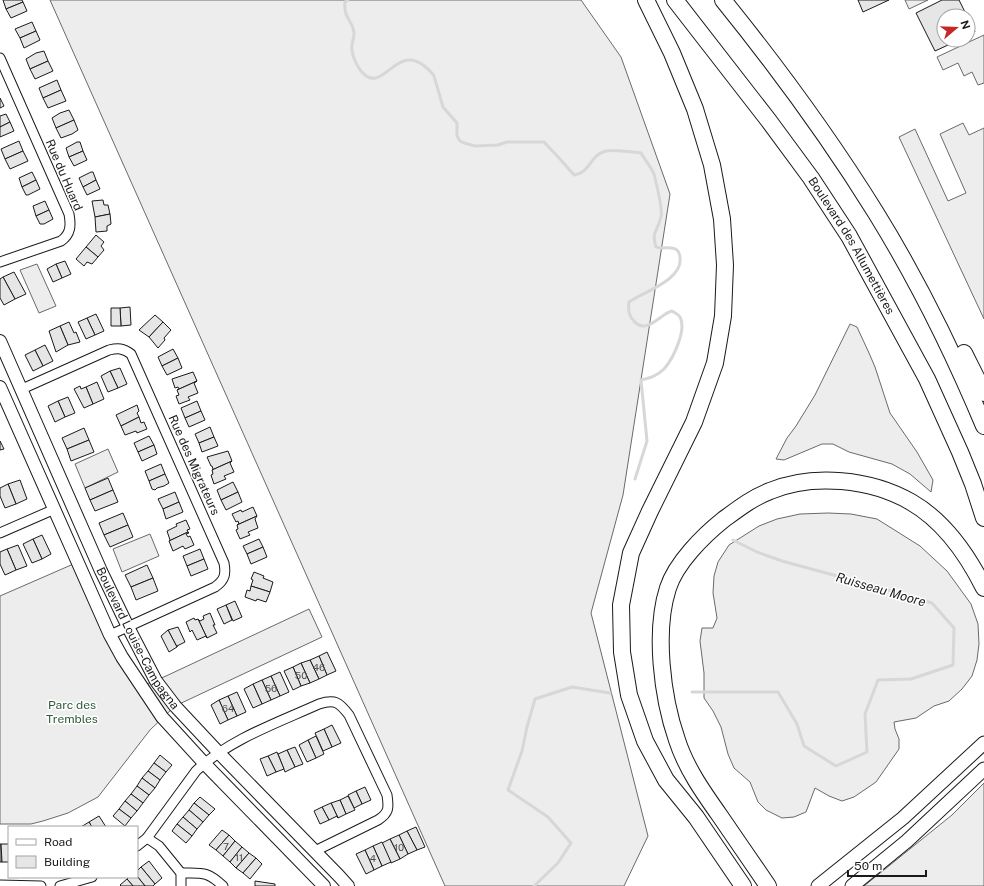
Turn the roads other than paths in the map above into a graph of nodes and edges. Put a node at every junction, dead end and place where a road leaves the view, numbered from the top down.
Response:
1 (646, 0) edge
2 (674, 0) edge
3 (723, 0) edge
4 (0, 58) edge
5 (771, 60) junction
6 (0, 262) edge
7 (0, 341) edge
8 (22, 389) junction
9 (984, 393) edge
10 (2, 394) edge
11 (984, 426) edge
12 (70, 503) junction
13 (55, 510) junction
14 (984, 518) edge
15 (0, 533) edge
16 (984, 588) edge
17 (128, 627) junction
18 (110, 635) junction
19 (984, 743) edge
20 (219, 753) junction
21 (204, 763) junction
22 (984, 769) edge
23 (147, 838) junction
24 (138, 845) edge
25 (315, 851) junction
26 (182, 873) junction
27 (88, 878) edge
28 (0, 885) edge
29 (40, 886) edge
30 (60, 886) edge
31 (181, 886) edge
32 (223, 886) edge
33 (324, 886) edge
34 (348, 886) edge
35 (743, 886) edge
36 (768, 886) edge
37 (818, 886) edge
38 (852, 886) edge

1 - 35 highway
2 - 14 highway, Boulevard des Allumettières
3 - 5 highway
4 - 6 street, Rue du Huard
5 - 9 highway
5 - 11 highway
7 - 8 street, Boulevard Louise-Campagna
8 - 10 street
8 - 12 street, Boulevard Louise-Campagna
8 - 17 street, Rue des Migrateurs
10 - 13 street, Boulevard Louise-Campagna
12 - 13 street
12 - 17 street, Boulevard Louise-Campagna
13 - 15 street
13 - 18 street, Boulevard Louise-Campagna
16 - 36 highway
17 - 18 street, Rue des Migrateurs
17 - 20 street, Boulevard Louise-Campagna
18 - 21 street, Boulevard Louise-Campagna
19 - 37 main road
20 - 21 street
20 - 25 street, Boulevard Louise-Campagna
20 - 25 street
21 - 23 street
21 - 33 street, Boulevard Louise-Campagna
22 - 38 main road
23 - 24 street
23 - 26 street
25 - 34 street, Boulevard Louise-Campagna
26 - 31 street
26 - 32 street
27 - 30 street
28 - 29 street

